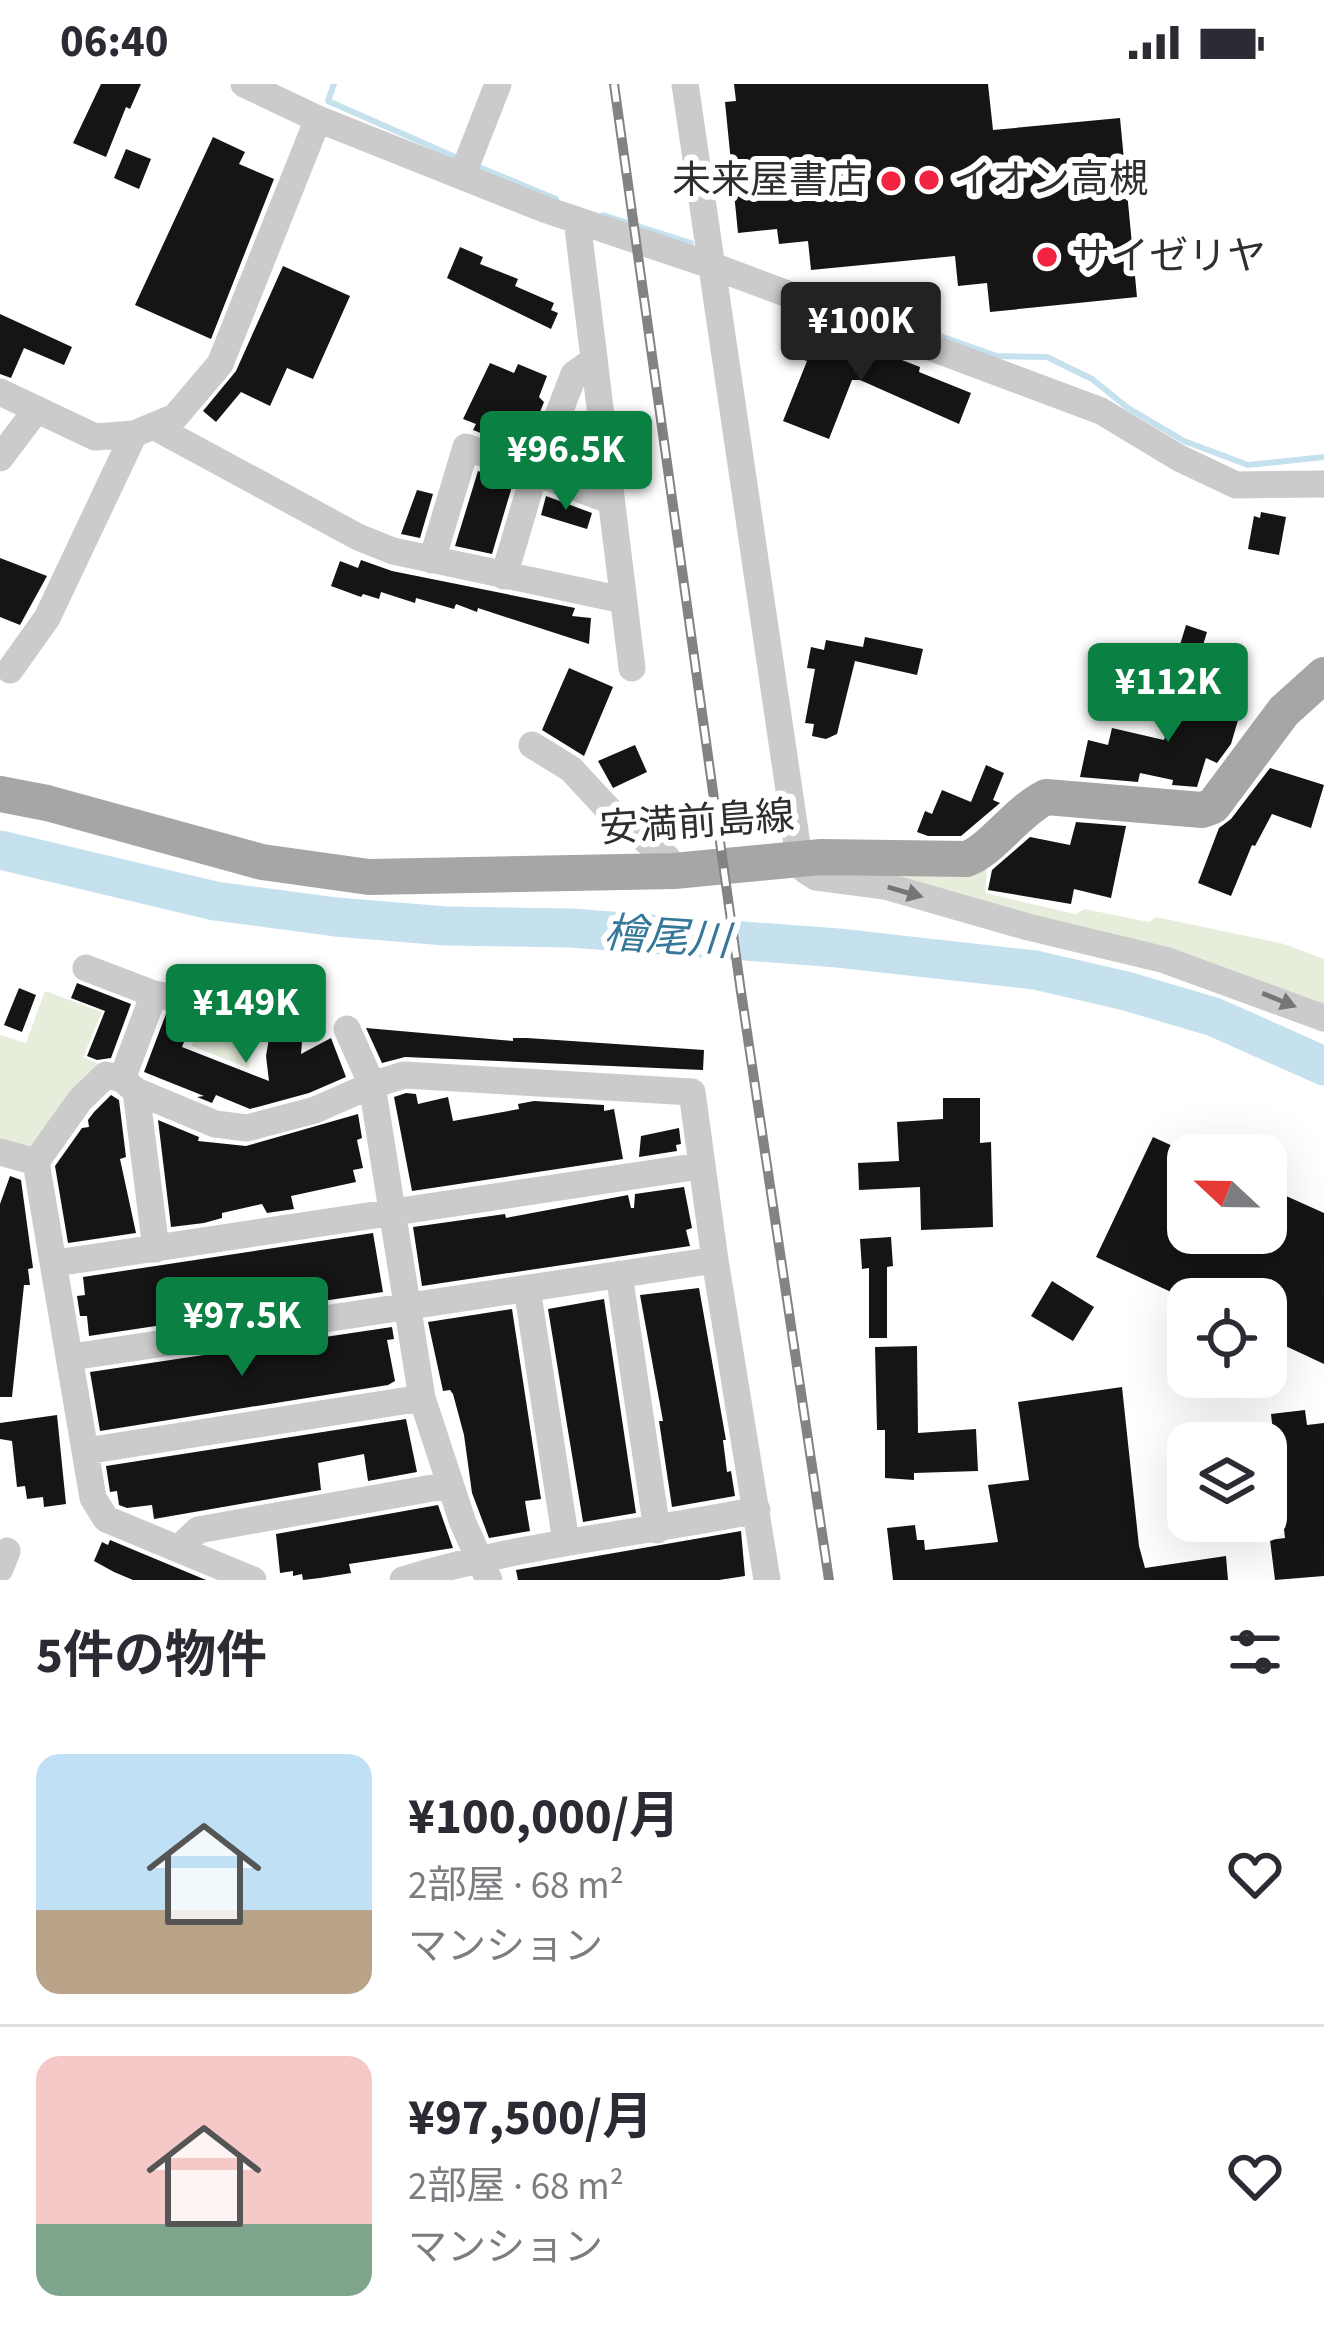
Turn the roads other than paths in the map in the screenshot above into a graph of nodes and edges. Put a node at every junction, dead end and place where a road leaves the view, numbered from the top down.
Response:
1 (244, 84) edge
2 (498, 84) edge
3 (685, 84) edge
4 (318, 119) junction
5 (462, 176) junction
6 (577, 220) junction
7 (713, 266) junction
8 (594, 360) junction
9 (0, 392) edge
10 (37, 410) junction
11 (143, 430) junction
12 (0, 458) edge
13 (1324, 469) edge
14 (536, 472) junction
15 (1324, 484) edge
16 (1276, 486) junction
17 (608, 500) junction
18 (432, 560) junction
19 (505, 576) junction
20 (623, 600) junction
21 (632, 668) dead end
22 (10, 670) dead end
23 (1324, 675) edge
24 (532, 745) dead end
25 (0, 794) edge
26 (799, 858) junction
27 (674, 871) junction
28 (86, 968) dead end
29 (154, 994) junction
30 (241, 1010) dead end
31 (1324, 1018) edge
32 (346, 1029) dead end
33 (129, 1085) junction
34 (372, 1085) junction
35 (0, 1152) edge
36 (36, 1162) junction
37 (700, 1166) junction
38 (393, 1214) junction
39 (156, 1249) junction
40 (715, 1260) junction
41 (56, 1263) junction
42 (620, 1274) junction
43 (527, 1288) junction
44 (405, 1307) junction
45 (72, 1357) junction
46 (422, 1398) junction
47 (86, 1451) junction
48 (449, 1485) junction
49 (757, 1510) junction
50 (658, 1530) junction
51 (566, 1542) junction
52 (191, 1563) edge
53 (484, 1570) edge
54 (253, 1580) edge
55 (403, 1580) edge
56 (767, 1580) edge

1 - 4 street
2 - 5 street
3 - 7 street
4 - 5 street
4 - 11 street
5 - 6 street
6 - 7 street
6 - 8 street
7 - 16 street
7 - 26 street
8 - 14 street
8 - 17 street
9 - 10 street
10 - 11 street
10 - 12 street
11 - 18 street
11 - 22 street
13 - 16 street
14 - 17 street
14 - 18 street
14 - 19 street
15 - 16 street
17 - 20 street
18 - 19 street
19 - 20 street
20 - 21 street
23 - 26 main road, 安満前島線
24 - 27 street
25 - 27 main road, 安満前島線
26 - 27 main road, 安満前島線
26 -> 31 street
28 - 29 street
29 - 30 street
29 - 33 street
32 - 34 street
33 - 34 street
33 - 36 street
33 - 39 street
34 - 37 street
34 - 38 street
35 - 36 street
36 - 41 street
37 - 38 street
37 - 40 street
38 - 39 street
38 - 44 street
39 - 41 street
40 - 42 street
40 - 49 street
41 - 45 street
42 - 43 street
42 - 50 street
43 - 44 street
43 - 51 street
44 - 45 street
44 - 46 street
45 - 47 street
46 - 47 street
46 - 48 street
47 - 52 street
48 - 52 street
48 - 53 street
49 - 50 street
49 - 56 street
50 - 51 street
51 - 53 street
52 - 54 street
53 - 55 street

